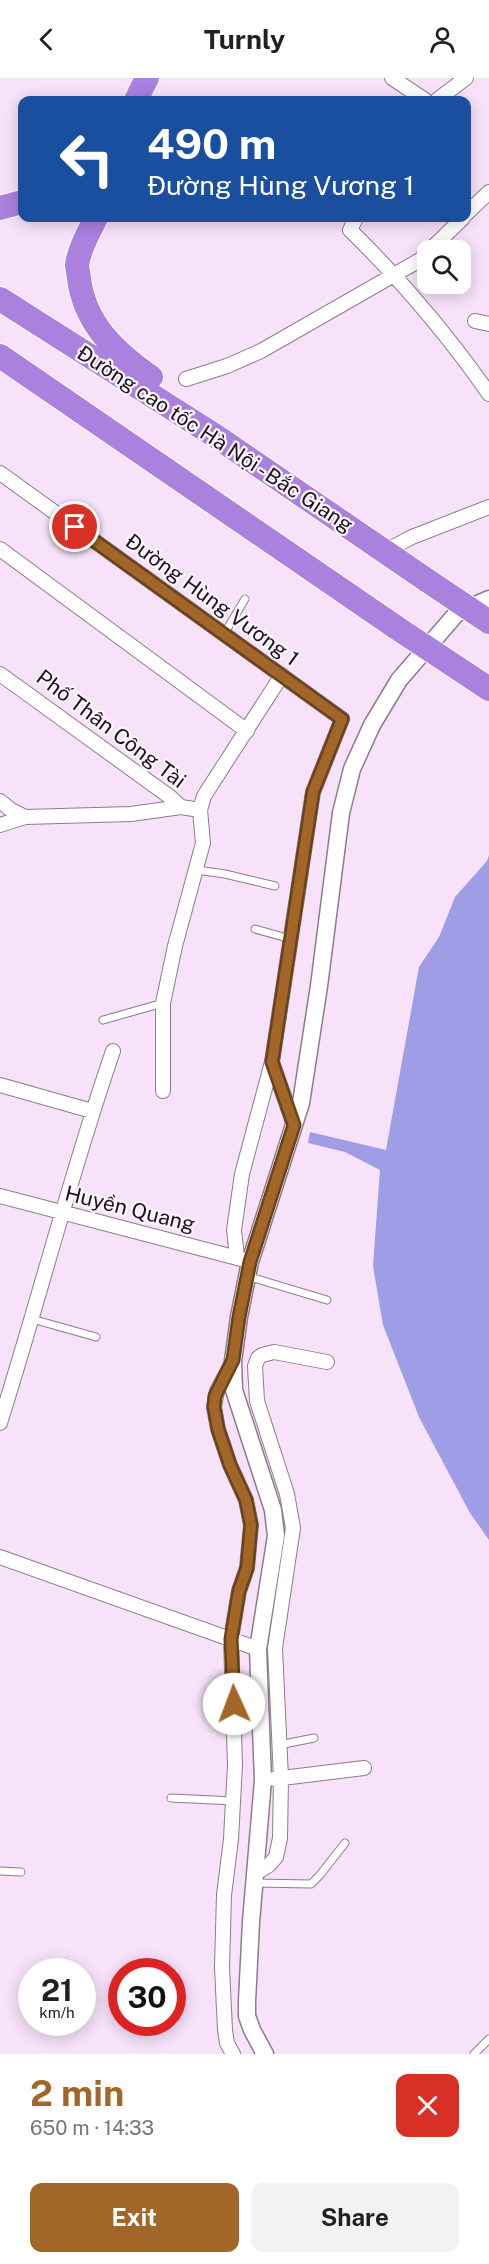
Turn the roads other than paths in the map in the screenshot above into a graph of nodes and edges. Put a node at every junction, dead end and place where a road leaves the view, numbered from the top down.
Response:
1 (147, 78) edge
2 (161, 78) edge
3 (392, 78) edge
4 (466, 78) edge
5 (138, 96) edge
6 (154, 96) edge
7 (419, 96) edge
8 (442, 96) edge
9 (489, 192) edge
10 (18, 203) edge
11 (0, 207) edge
12 (471, 209) edge
13 (94, 222) edge
14 (354, 222) edge
15 (459, 222) edge
16 (440, 240) edge
17 (417, 262) edge
18 (395, 275) junction
19 (0, 299) edge
20 (0, 356) edge
21 (186, 379) dead end
22 (489, 394) edge
23 (217, 436) junction
24 (0, 473) edge
25 (489, 507) edge
26 (393, 547) dead end
27 (0, 549) edge
28 (245, 599) dead end
29 (489, 599) edge
30 (489, 622) edge
31 (224, 634) junction
32 (0, 674) edge
33 (282, 675) junction
34 (489, 689) edge
35 (247, 730) junction
36 (0, 801) edge
37 (181, 807) junction
38 (201, 810) junction
39 (25, 817) junction
40 (0, 825) edge
41 (197, 870) junction
42 (275, 886) dead end
43 (255, 929) dead end
44 (291, 939) junction
45 (163, 1003) junction
46 (103, 1020) dead end
47 (113, 1051) dead end
48 (272, 1062) junction
49 (0, 1085) edge
50 (163, 1091) dead end
51 (92, 1112) junction
52 (294, 1125) junction
53 (0, 1196) edge
54 (63, 1213) junction
55 (245, 1265) junction
56 (327, 1300) dead end
57 (32, 1319) junction
58 (96, 1337) dead end
59 (233, 1360) junction
60 (327, 1362) dead end
61 (0, 1423) edge
62 (0, 1557) edge
63 (231, 1639) junction
64 (258, 1649) junction
65 (314, 1738) dead end
66 (279, 1745) junction
67 (364, 1768) dead end
68 (281, 1778) junction
69 (263, 1780) junction
70 (171, 1798) dead end
71 (234, 1801) junction
72 (345, 1843) dead end
73 (0, 1871) edge
74 (21, 1872) dead end
75 (255, 1878) junction
76 (489, 2039) edge
77 (233, 2054) edge
78 (265, 2054) edge
79 (474, 2054) edge

1 - 5 highway
2 - 6 highway
3 - 7 street
4 - 8 street
9 - 12 street
10 - 11 highway
13 - 23 highway
14 - 18 street
15 - 16 street
17 - 18 street
18 - 21 street
18 - 22 street
19 - 23 highway, Đường cao tốc Hà Nội - Bắc Giang
20 - 34 highway, bridge
23 - 30 highway, Đường cao tốc Hà Nội - Bắc Giang, bridge
24 - 31 street, Đường Hùng Vương 1
25 - 26 street
27 - 35 street
28 - 31 lane
29 - 52 street
31 - 33 street, Đường Hùng Vương 1
32 - 37 street, Phố Thân Công Tài
33 - 35 street
33 - 44 street, Đường Hùng Vương 1
35 - 38 street
36 - 39 street
37 - 38 street, Phố Thân Công Tài
37 - 39 street
38 - 41 street
39 - 40 street
41 - 42 lane
41 - 45 street
43 - 44 lane
44 - 48 street
45 - 46 lane
45 - 50 street
47 - 51 street
48 - 52 street
48 - 55 street
49 - 51 street
51 - 54 street
52 - 55 street
53 - 54 street, Huyền Quang
54 - 55 street, Huyền Quang
54 - 57 street
55 - 56 lane
55 - 59 street
57 - 58 lane
57 - 61 street
59 - 63 street
59 - 64 street
60 - 66 street
62 - 63 street
63 - 64 street
63 - 71 street
64 - 69 street
65 - 66 lane
66 - 68 street
67 - 68 street
68 - 69 street
68 - 75 street
69 - 75 street
70 - 71 lane
71 - 77 street
72 - 75 lane
73 - 74 lane
75 - 78 street
76 - 79 lane

